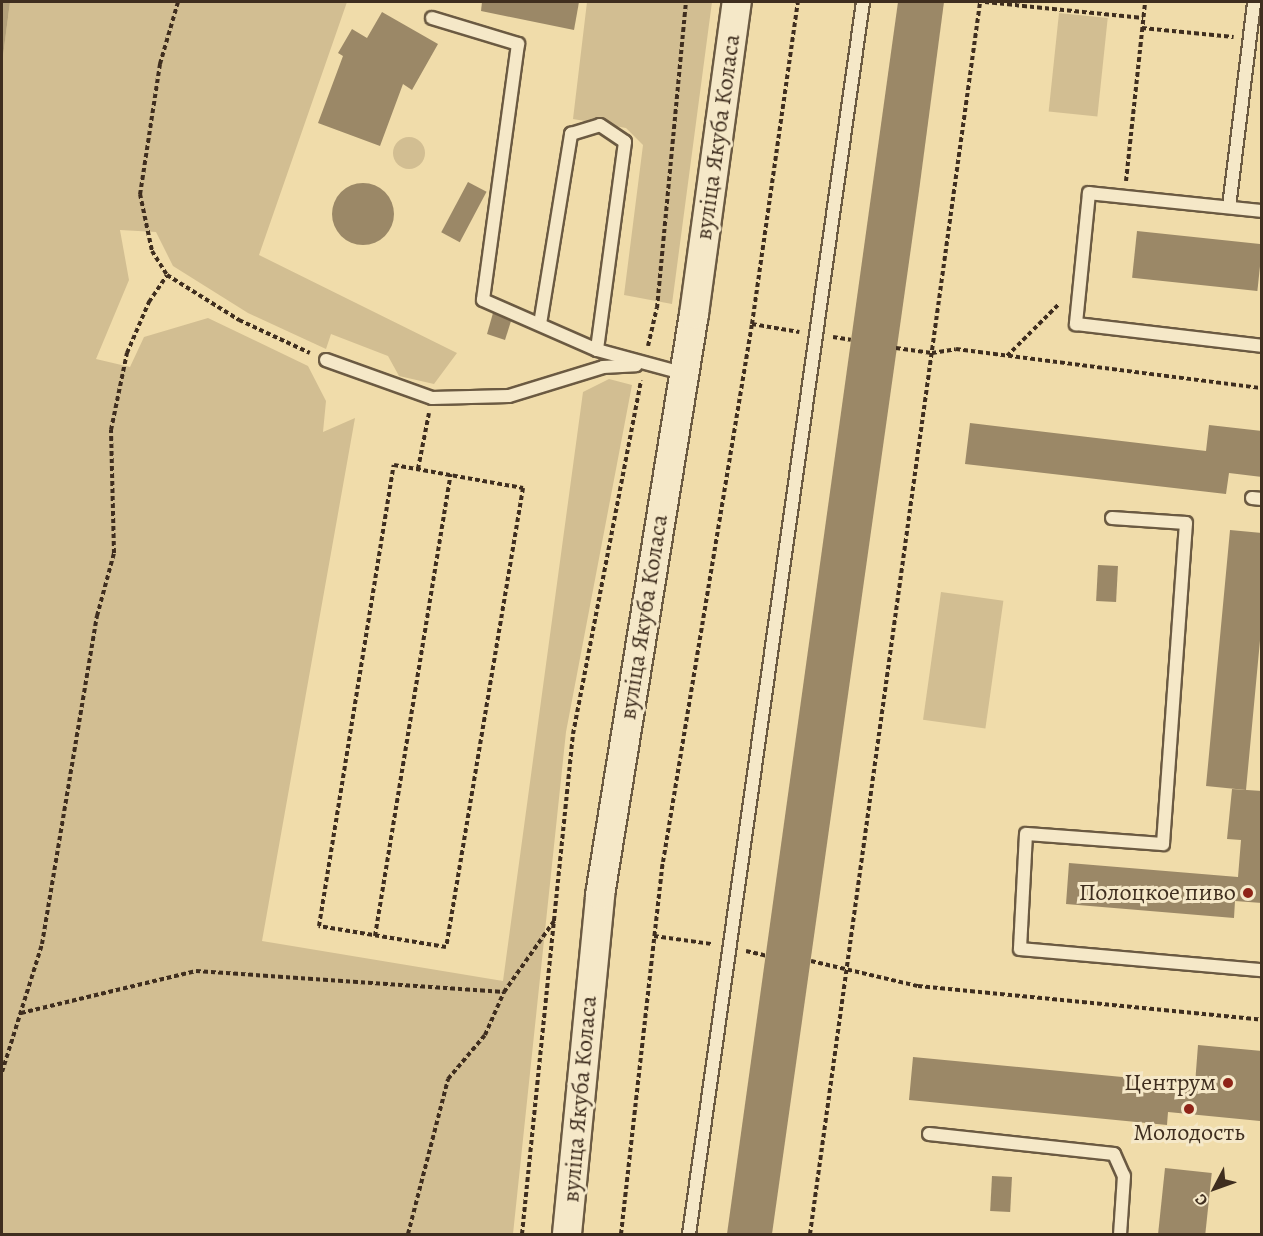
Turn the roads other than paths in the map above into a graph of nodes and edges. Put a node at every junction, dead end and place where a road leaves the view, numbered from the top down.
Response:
1 (737, 2) edge
2 (863, 2) edge
3 (1254, 2) edge
4 (432, 18) dead end
5 (1229, 207) junction
6 (1262, 211) edge
7 (540, 324) junction
8 (1262, 346) edge
9 (597, 350) junction
10 (326, 360) road end
11 (643, 365) junction
12 (682, 373) junction
13 (1112, 518) dead end
14 (1262, 970) edge
15 (928, 1134) dead end
16 (567, 1234) edge
17 (689, 1234) edge
18 (1120, 1234) edge

1 - 12 street, вуліца Якуба Коласа
2 - 17 lane
3 - 5 lane
4 - 7 lane
5 - 6 lane
5 - 8 lane
7 - 9 lane
7 - 9 lane
9 - 11 lane
10 - 11 lane
11 - 12 lane
12 - 16 street, вуліца Якуба Коласа
13 - 14 lane
15 - 18 lane

